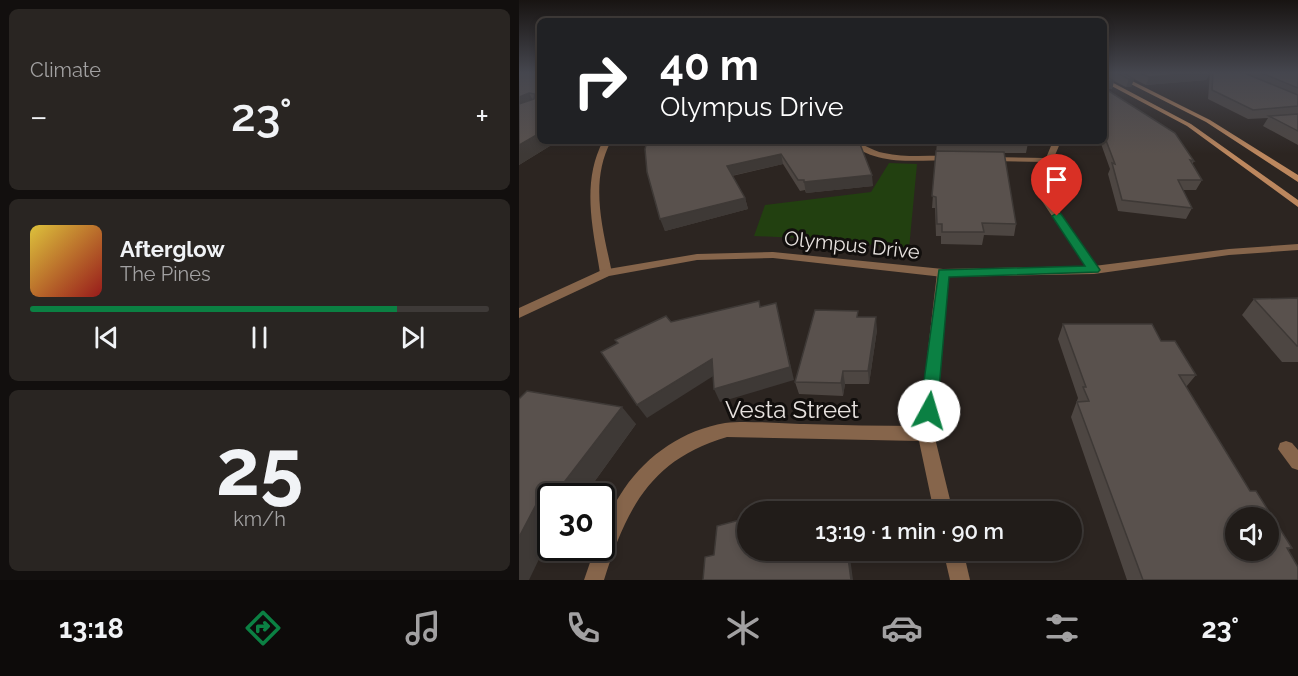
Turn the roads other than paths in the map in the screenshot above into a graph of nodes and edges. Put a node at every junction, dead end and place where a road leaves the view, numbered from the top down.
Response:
1 (1140, 99) edge
2 (1163, 99) edge
3 (605, 144) edge
4 (856, 144) edge
5 (1056, 144) edge
6 (959, 158) edge
7 (981, 159) edge
8 (1049, 160) junction
9 (1298, 179) edge
10 (1298, 204) edge
11 (1298, 247) edge
12 (1094, 270) junction
13 (606, 273) junction
14 (943, 273) junction
15 (519, 313) edge
16 (926, 434) junction
17 (941, 501) edge
18 (956, 561) edge
19 (594, 580) edge
20 (960, 580) edge

1 - 10 main road
2 - 9 main road
3 - 13 street
4 - 6 street
5 - 8 street
7 - 8 street
8 - 12 street
11 - 12 street, Olympus Drive
12 - 14 street, Olympus Drive
13 - 14 street, Olympus Drive
13 - 15 street, Olympus Drive
14 - 16 street
16 - 17 street
16 - 19 street, Vesta Street
18 - 20 street

